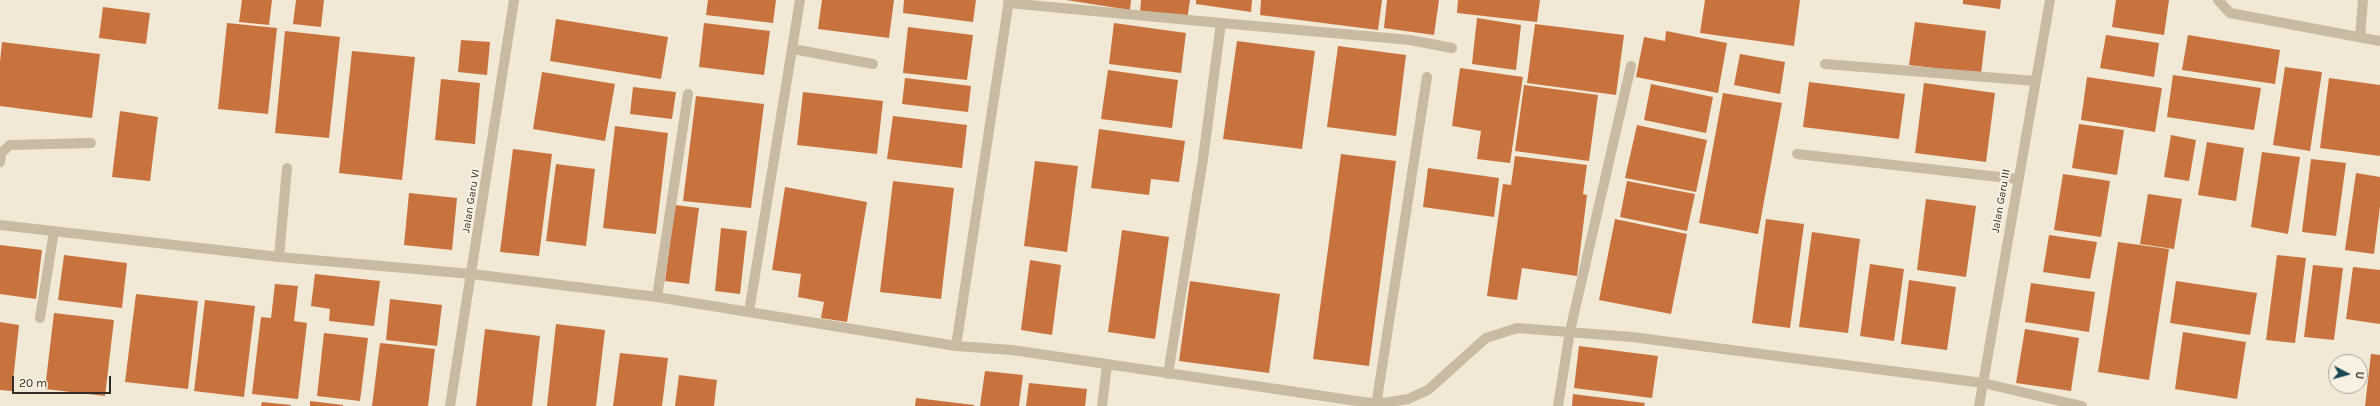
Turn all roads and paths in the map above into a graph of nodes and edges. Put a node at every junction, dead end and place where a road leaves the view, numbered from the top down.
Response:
1 (514, 0) edge
2 (800, 0) edge
3 (2050, 0) edge
4 (2218, 0) edge
5 (2363, 0) edge
6 (1009, 1) edge
7 (1221, 24) junction
8 (2360, 37) junction
9 (2380, 41) edge
10 (1452, 48) dead end
11 (793, 49) junction
12 (872, 64) dead end
13 (1825, 64) dead end
14 (1631, 66) dead end
15 (1427, 77) dead end
16 (2035, 81) junction
17 (688, 94) dead end
18 (90, 143) dead end
19 (1797, 154) dead end
20 (0, 162) edge
21 (287, 168) dead end
22 (2017, 179) junction
23 (0, 225) edge
24 (54, 231) junction
25 (279, 257) junction
26 (472, 274) junction
27 (657, 297) junction
28 (749, 312) junction
29 (40, 318) dead end
30 (1570, 331) junction
31 (956, 346) junction
32 (1107, 365) junction
33 (1168, 374) junction
34 (1982, 383) junction
35 (1377, 405) edge
36 (450, 406) edge
37 (1102, 406) edge
38 (1558, 406) edge
39 (1978, 406) edge
40 (2082, 406) edge

1 - 26 street, Jalan Garu VI
2 - 11 street
3 - 16 street, Jalan Garu III
4 - 8 street
5 - 8 street
6 - 7 street
6 - 31 street
7 - 10 street
7 - 33 street
8 - 9 street
11 - 12 street
11 - 28 street
13 - 16 street
14 - 30 street
15 - 35 street
16 - 22 street, Jalan Garu III
17 - 27 street
18 - 20 street
19 - 22 street
21 - 25 street
22 - 34 street, Jalan Garu III
23 - 24 street
24 - 25 street
24 - 29 street
25 - 26 street
26 - 27 street
26 - 36 street, Jalan Garu VI
27 - 28 street
28 - 31 street
30 - 34 street
30 - 35 street
30 - 38 street
31 - 32 street
32 - 33 street
32 - 37 street
33 - 35 street
34 - 39 street, Jalan Garu III
34 - 40 street

